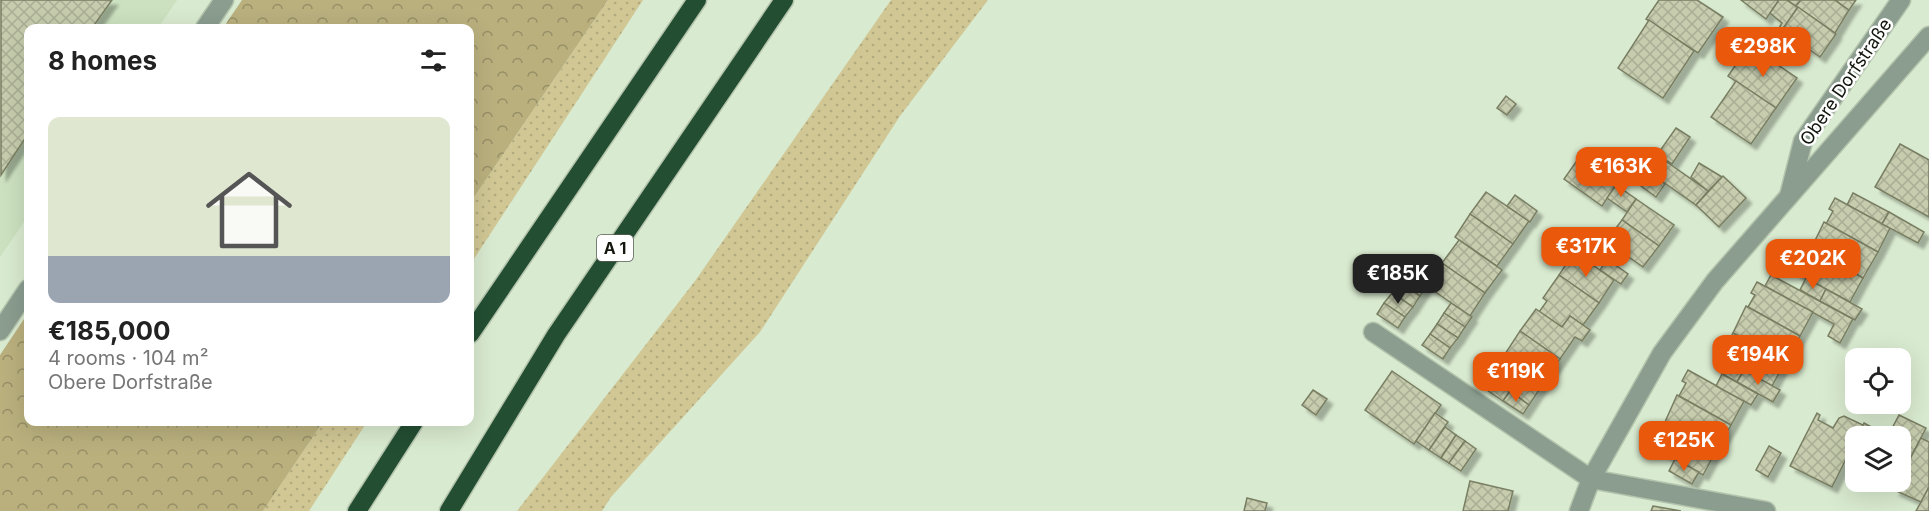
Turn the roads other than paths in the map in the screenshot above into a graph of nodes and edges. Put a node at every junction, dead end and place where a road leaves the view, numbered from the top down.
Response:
1 (224, 0) edge
2 (697, 0) edge
3 (784, 0) edge
4 (1901, 0) edge
5 (208, 24) edge
6 (1929, 36) edge
7 (1788, 201) junction
8 (24, 295) edge
9 (474, 328) edge
10 (0, 331) edge
11 (1373, 332) dead end
12 (411, 426) edge
13 (1591, 479) junction
14 (357, 511) edge
15 (449, 511) edge
16 (1579, 511) edge
17 (1766, 511) edge

1 - 5 street
2 - 9 highway
3 - 15 highway, A 1
4 - 7 street, Obere Dorfstraße
6 - 7 street, Obere Dorfstraße
7 - 13 street, Obere Dorfstraße
8 - 10 street
11 - 13 street
12 - 14 highway
13 - 16 street, Obere Dorfstraße
13 - 17 street

